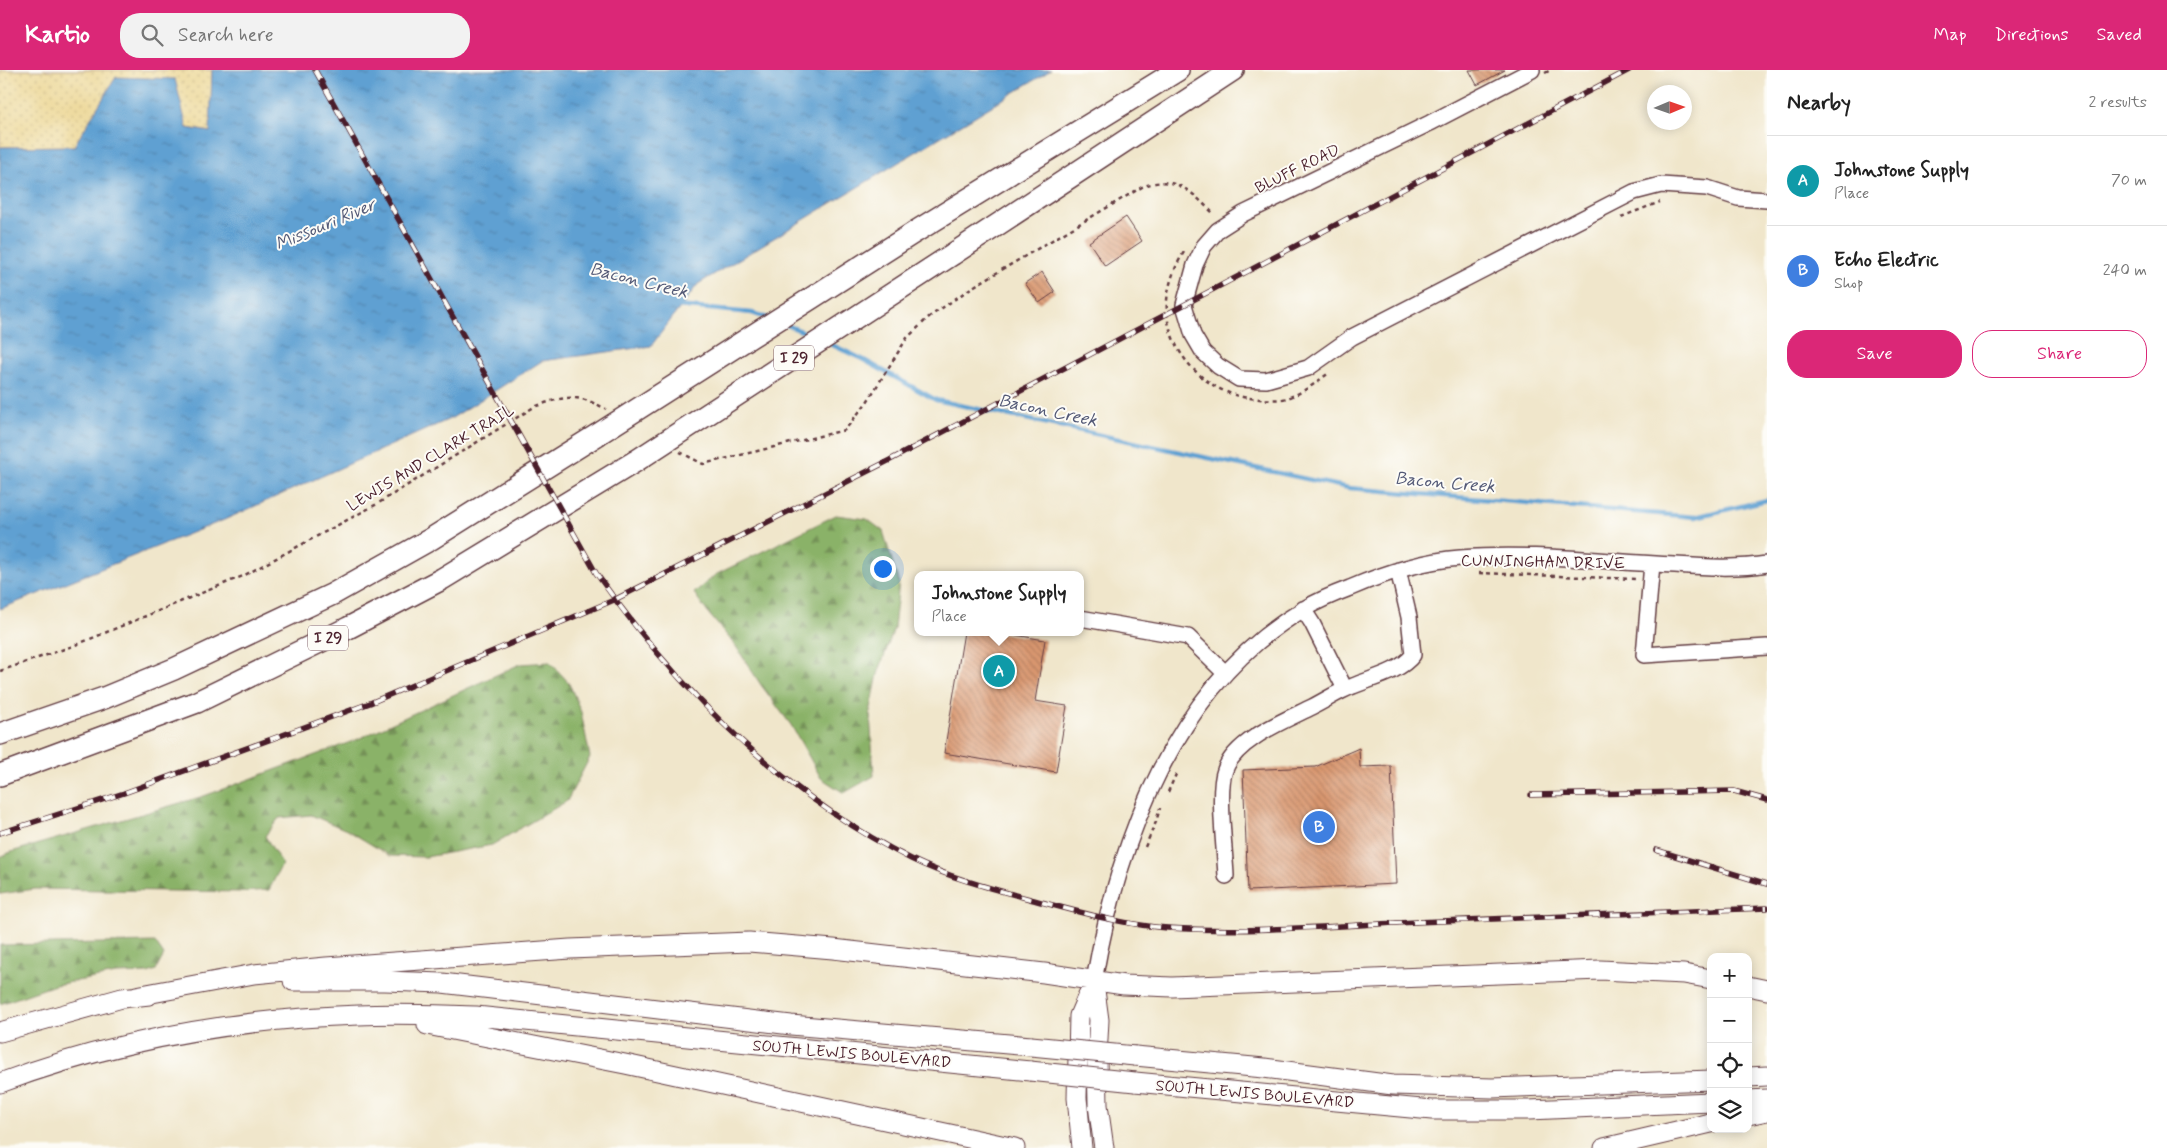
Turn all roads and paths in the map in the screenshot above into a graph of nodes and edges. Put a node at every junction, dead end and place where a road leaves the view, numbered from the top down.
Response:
1 (1178, 70) edge
2 (1233, 70) edge
3 (1532, 70) edge
4 (1767, 200) edge
5 (1214, 214) dead end
6 (608, 411) dead end
7 (677, 450) dead end
8 (1767, 564) edge
9 (1398, 570) junction
10 (1651, 572) junction
11 (1476, 573) dead end
12 (1303, 610) junction
13 (1084, 619) edge
14 (1767, 647) edge
15 (0, 671) edge
16 (1226, 673) junction
17 (1345, 689) junction
18 (0, 734) edge
19 (1181, 764) dead end
20 (0, 775) edge
21 (1165, 798) dead end
22 (1160, 807) dead end
23 (1143, 851) dead end
24 (1226, 876) dead end
25 (1707, 977) edge
26 (1094, 981) junction
27 (1752, 987) edge
28 (1767, 990) edge
29 (136, 996) junction
30 (359, 1015) junction
31 (0, 1032) edge
32 (1767, 1076) edge
33 (1752, 1077) edge
34 (1707, 1080) edge
35 (0, 1083) edge
36 (1767, 1099) edge
37 (1752, 1100) edge
38 (1707, 1102) edge
39 (1767, 1111) edge
40 (1752, 1114) edge
41 (1707, 1124) edge
42 (1103, 1147) edge
43 (1015, 1148) edge
44 (1082, 1148) edge
45 (1604, 1148) edge

1 - 18 highway, I 29, bridge
2 - 20 highway, I 29, bridge
3 - 4 street, BLUFF ROAD
5 - 7 path
6 - 15 path, LEWIS AND CLARK TRAIL
8 - 10 street, CUNNINGHAM DRIVE
9 - 10 street, CUNNINGHAM DRIVE
9 - 12 street, CUNNINGHAM DRIVE
9 - 17 street
10 - 11 path
10 - 14 street
12 - 16 street, CUNNINGHAM DRIVE
12 - 17 street
13 - 16 street
16 - 26 street, CUNNINGHAM DRIVE
17 - 24 street
19 - 21 path
22 - 23 path
25 - 26 main road
26 - 29 main road
26 - 42 main road, CUNNINGHAM DRIVE
26 - 44 main road
27 - 28 main road
29 - 31 main road, SOUTH LEWIS BOULEVARD
29 - 34 main road, SOUTH LEWIS BOULEVARD, bridge
30 - 35 main road, SOUTH LEWIS BOULEVARD
30 - 38 main road, SOUTH LEWIS BOULEVARD, bridge
30 - 43 main road
32 - 33 main road
36 - 37 main road
39 - 40 main road
41 - 45 main road

